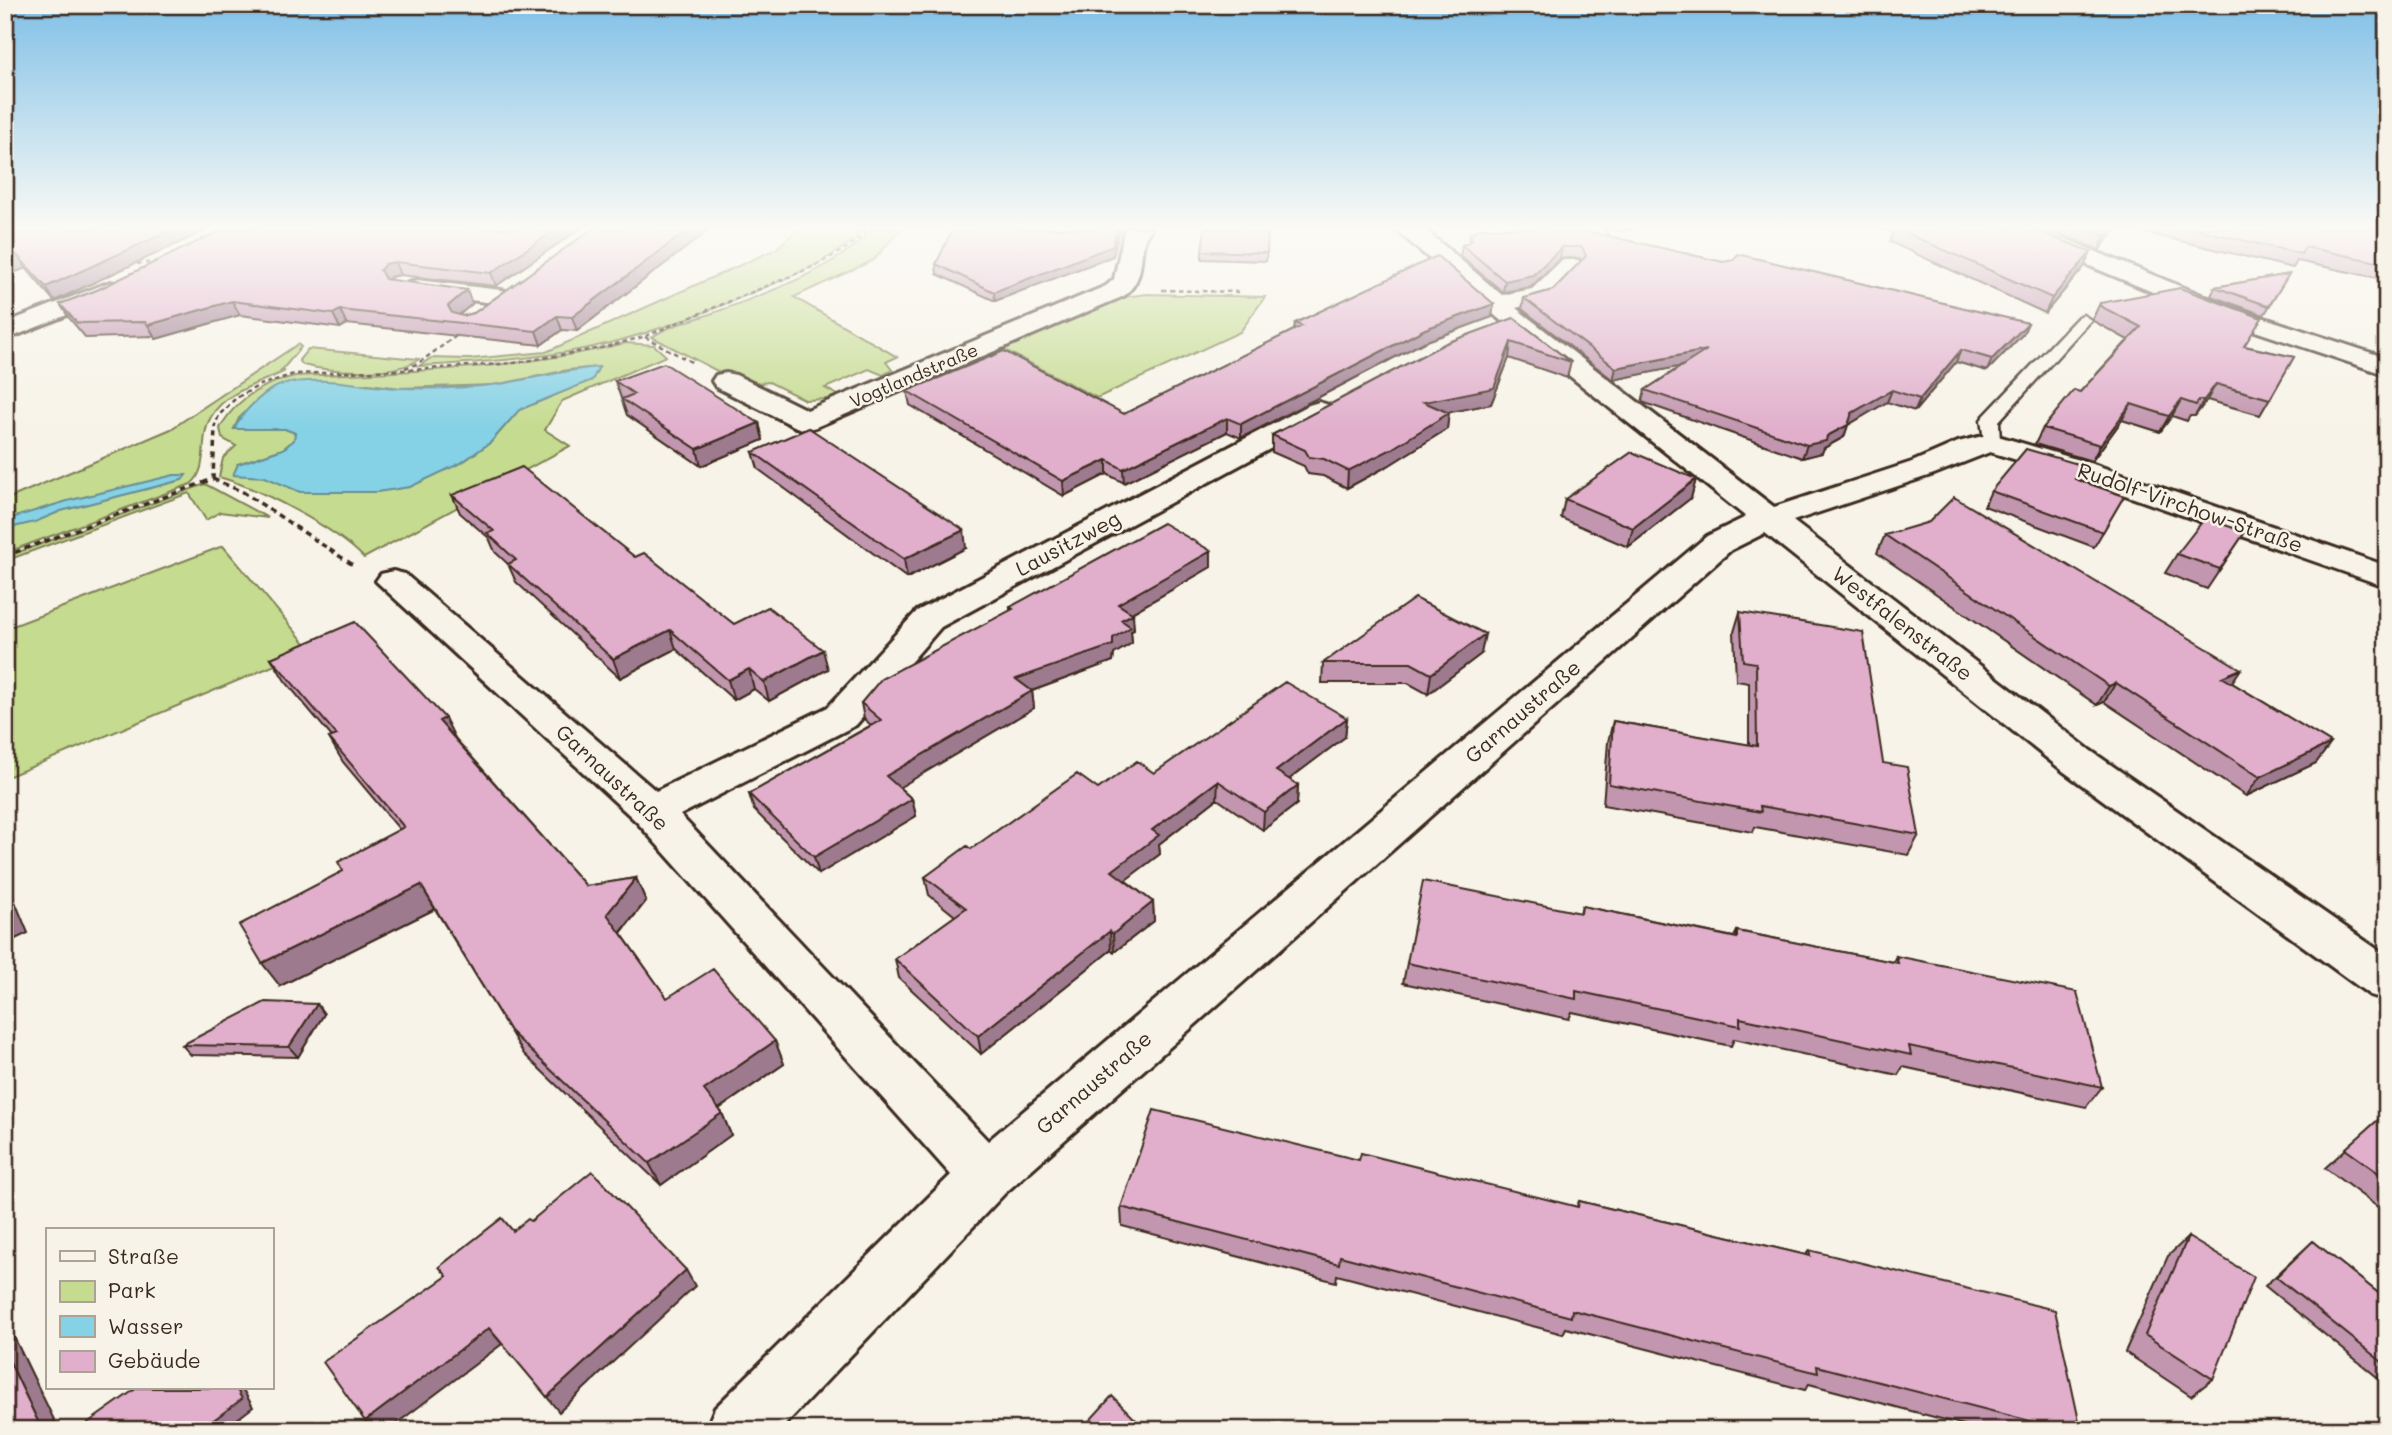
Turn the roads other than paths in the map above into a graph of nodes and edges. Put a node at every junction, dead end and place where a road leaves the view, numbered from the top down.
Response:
1 (95, 295) edge
2 (485, 295) edge
3 (505, 295) edge
4 (1103, 295) edge
5 (1486, 295) edge
6 (1540, 295) edge
7 (2181, 295) edge
8 (502, 297) junction
9 (1506, 312) junction
10 (469, 320) edge
11 (2083, 320) dead end
12 (5, 332) edge
13 (1480, 333) edge
14 (2387, 367) edge
15 (726, 381) road end
16 (1348, 396) edge
17 (1991, 443) junction
18 (1768, 519) junction
19 (2387, 577) edge
20 (393, 581) road end
21 (652, 811) junction
22 (2387, 981) edge
23 (986, 1176) junction
24 (737, 1430) edge

1 - 12 street
2 - 8 street
3 - 8 street
4 - 15 street, Vogtlandstraße
5 - 9 street
6 - 9 street
7 - 14 street
8 - 10 street
9 - 13 street
9 - 18 street, Westfalenstraße
11 - 17 lane
16 - 21 street, Lausitzweg
17 - 18 street, Garnaustraße
17 - 19 street, Rudolf-Virchow-Straße
18 - 22 street, Westfalenstraße
18 - 23 street, Garnaustraße
20 - 21 street, Garnaustraße
21 - 23 street, Garnaustraße
23 - 24 street, Garnaustraße

